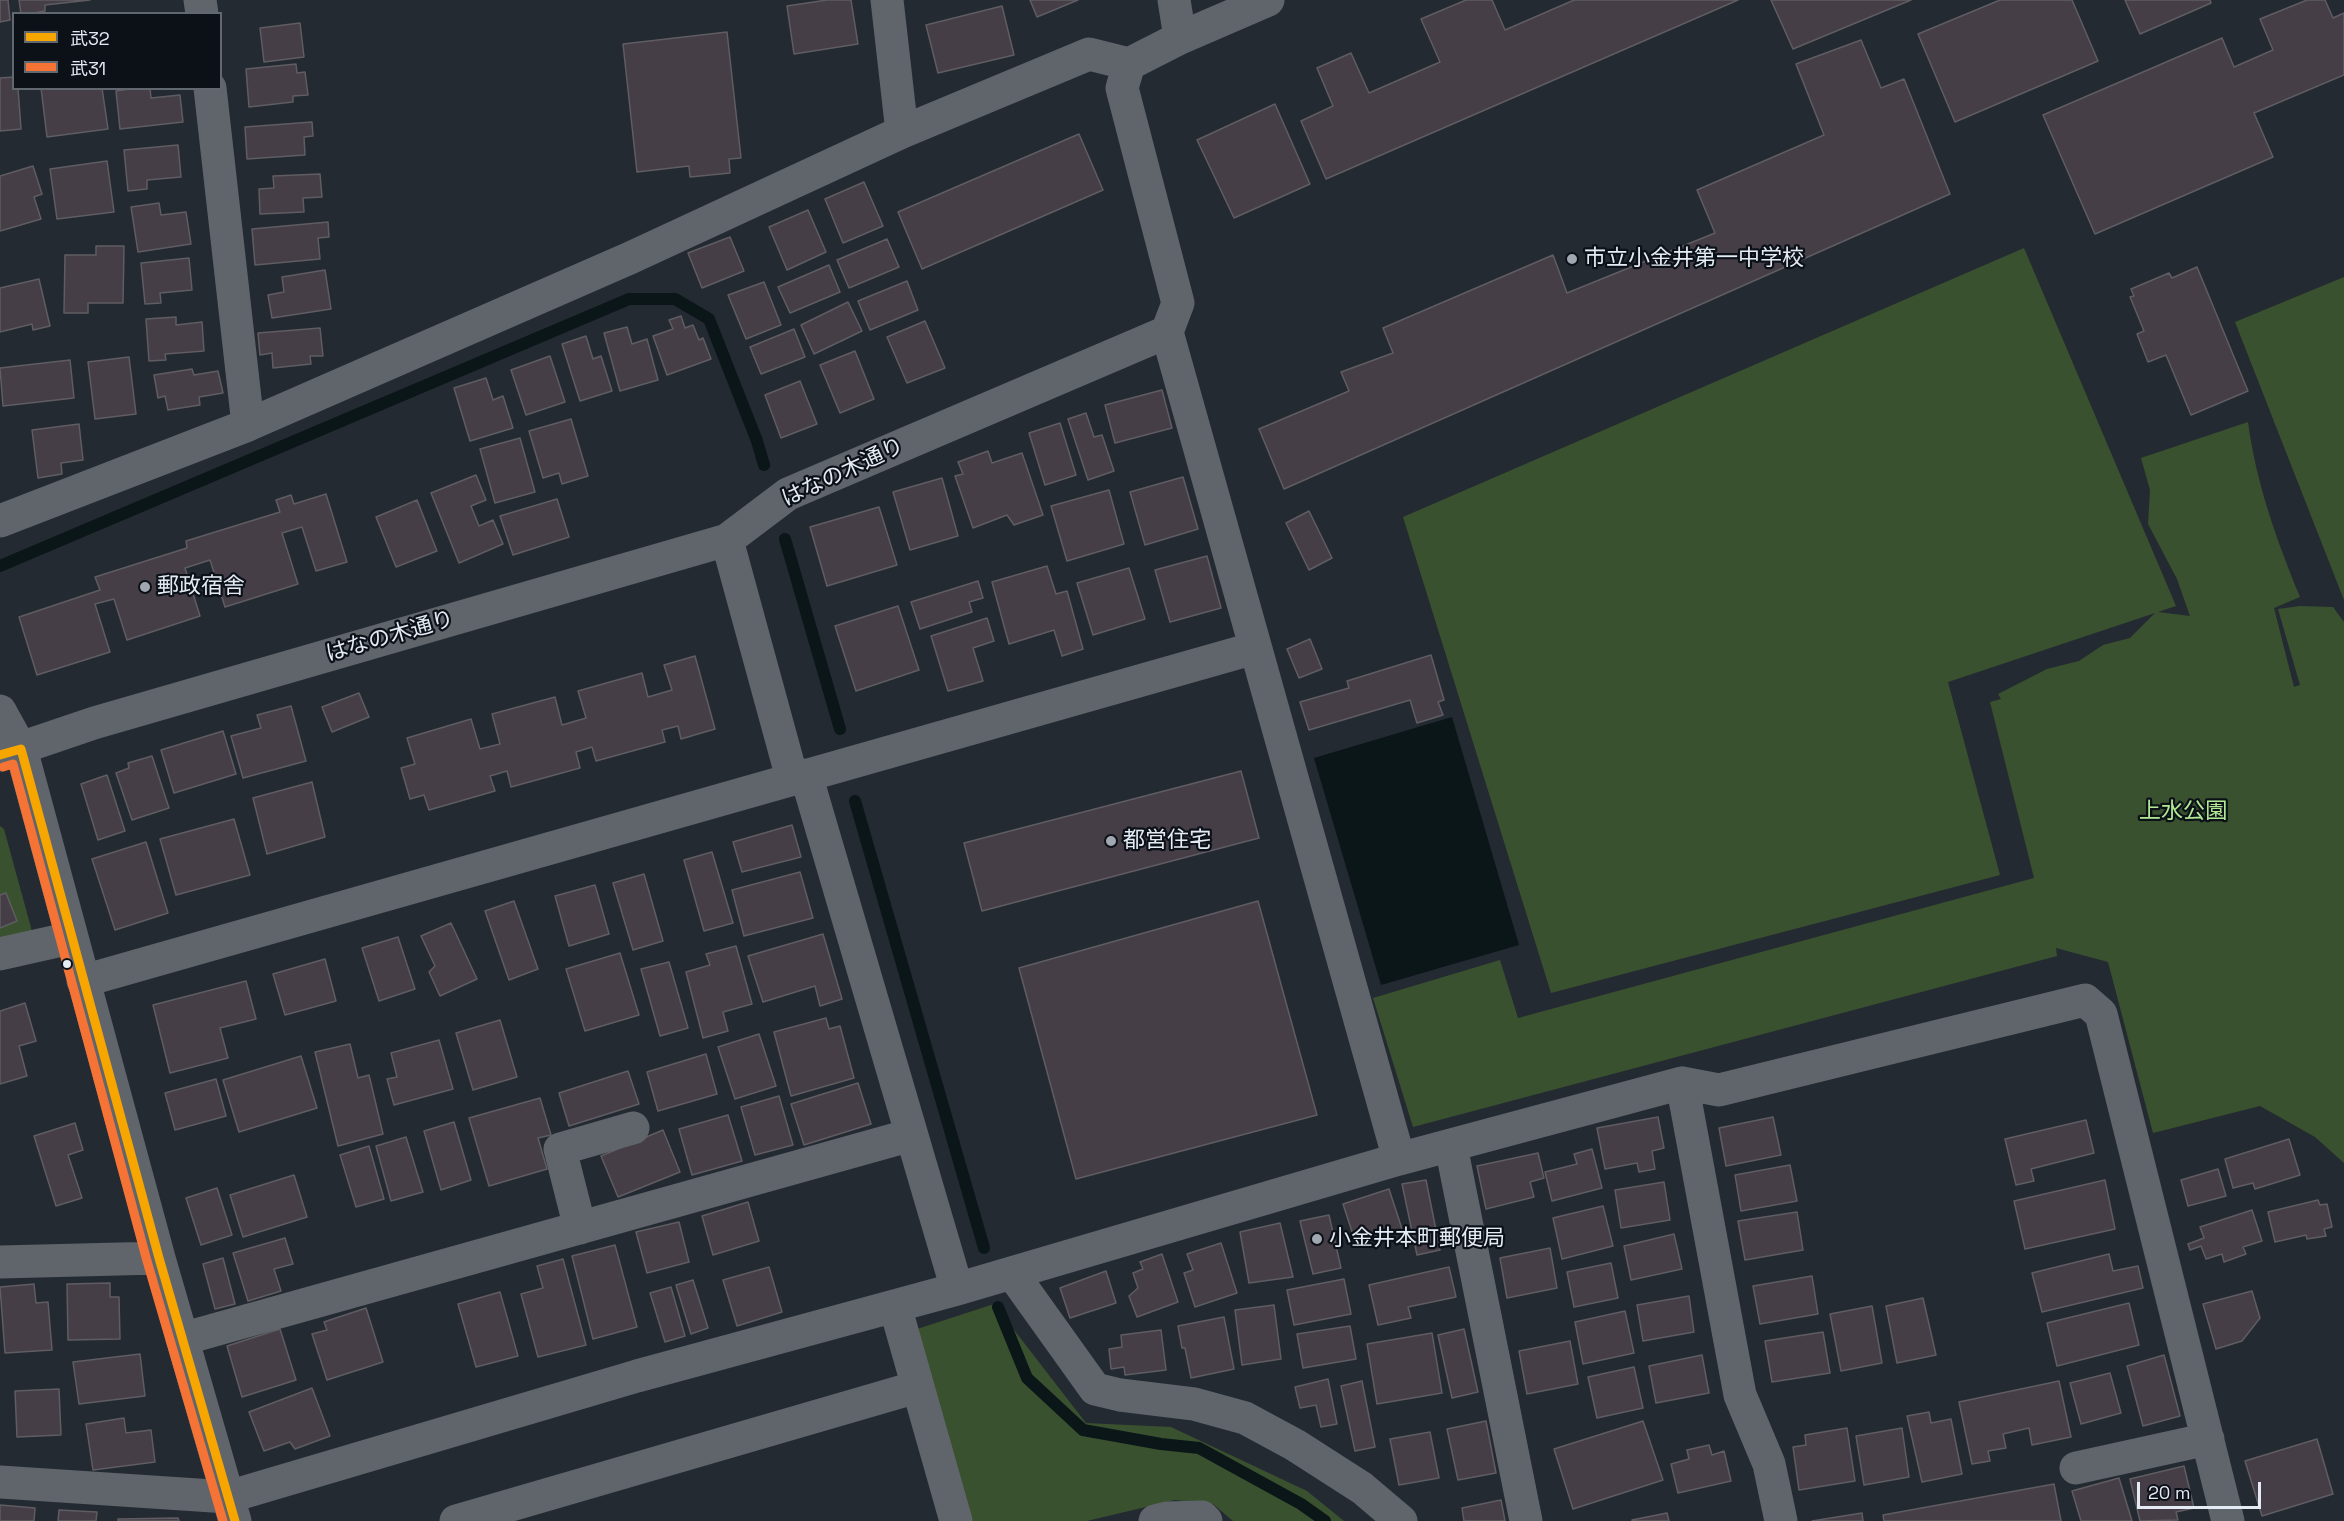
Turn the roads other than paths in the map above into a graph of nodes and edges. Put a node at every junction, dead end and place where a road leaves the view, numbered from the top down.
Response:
1 (886, 0) edge
2 (1174, 0) edge
3 (1268, 0) edge
4 (1180, 38) junction
5 (1129, 64) junction
6 (210, 90) edge
7 (902, 132) junction
8 (1167, 332) junction
9 (248, 425) junction
10 (0, 521) edge
11 (727, 540) junction
12 (1255, 648) junction
13 (0, 711) edge
14 (10, 752) edge
15 (799, 776) junction
16 (72, 938) junction
17 (0, 954) edge
18 (83, 981) junction
19 (1682, 1083) junction
20 (633, 1128) dead end
21 (911, 1136) junction
22 (1451, 1146) junction
23 (1399, 1159) junction
24 (580, 1228) junction
25 (159, 1258) junction
26 (0, 1262) edge
27 (1012, 1273) junction
28 (957, 1289) junction
29 (895, 1306) junction
30 (182, 1339) junction
31 (916, 1388) junction
32 (2208, 1439) junction
33 (2076, 1468) dead end
34 (0, 1482) edge
35 (232, 1509) edge
36 (456, 1521) edge
37 (956, 1521) edge
38 (1155, 1521) edge
39 (1206, 1521) edge
40 (1401, 1521) edge
41 (1526, 1521) edge
42 (1781, 1521) edge
43 (2228, 1521) edge

1 - 7 street
2 - 4 street
3 - 4 street
4 - 5 street
5 - 7 street
5 - 8 street
6 - 9 street
7 - 9 street
8 - 11 street, はなの木通り
8 - 12 street
9 - 10 street
11 - 14 street, はなの木通り
11 - 15 street
12 - 15 street
12 - 23 street
13 - 14 street
14 - 16 street
15 - 18 street
15 - 21 street
16 - 17 street
16 - 18 street
18 - 25 street
19 - 22 street
19 - 32 street
19 - 42 street
20 - 24 street
21 - 24 street
21 - 28 street
22 - 23 street
22 - 41 street
23 - 27 street
24 - 30 street
25 - 26 street
25 - 30 street
27 - 28 street
27 - 40 street
28 - 29 street
29 - 31 street
29 - 35 street
30 - 35 street
31 - 36 street
31 - 37 street
32 - 33 street
32 - 43 street
34 - 35 street
38 - 39 street

